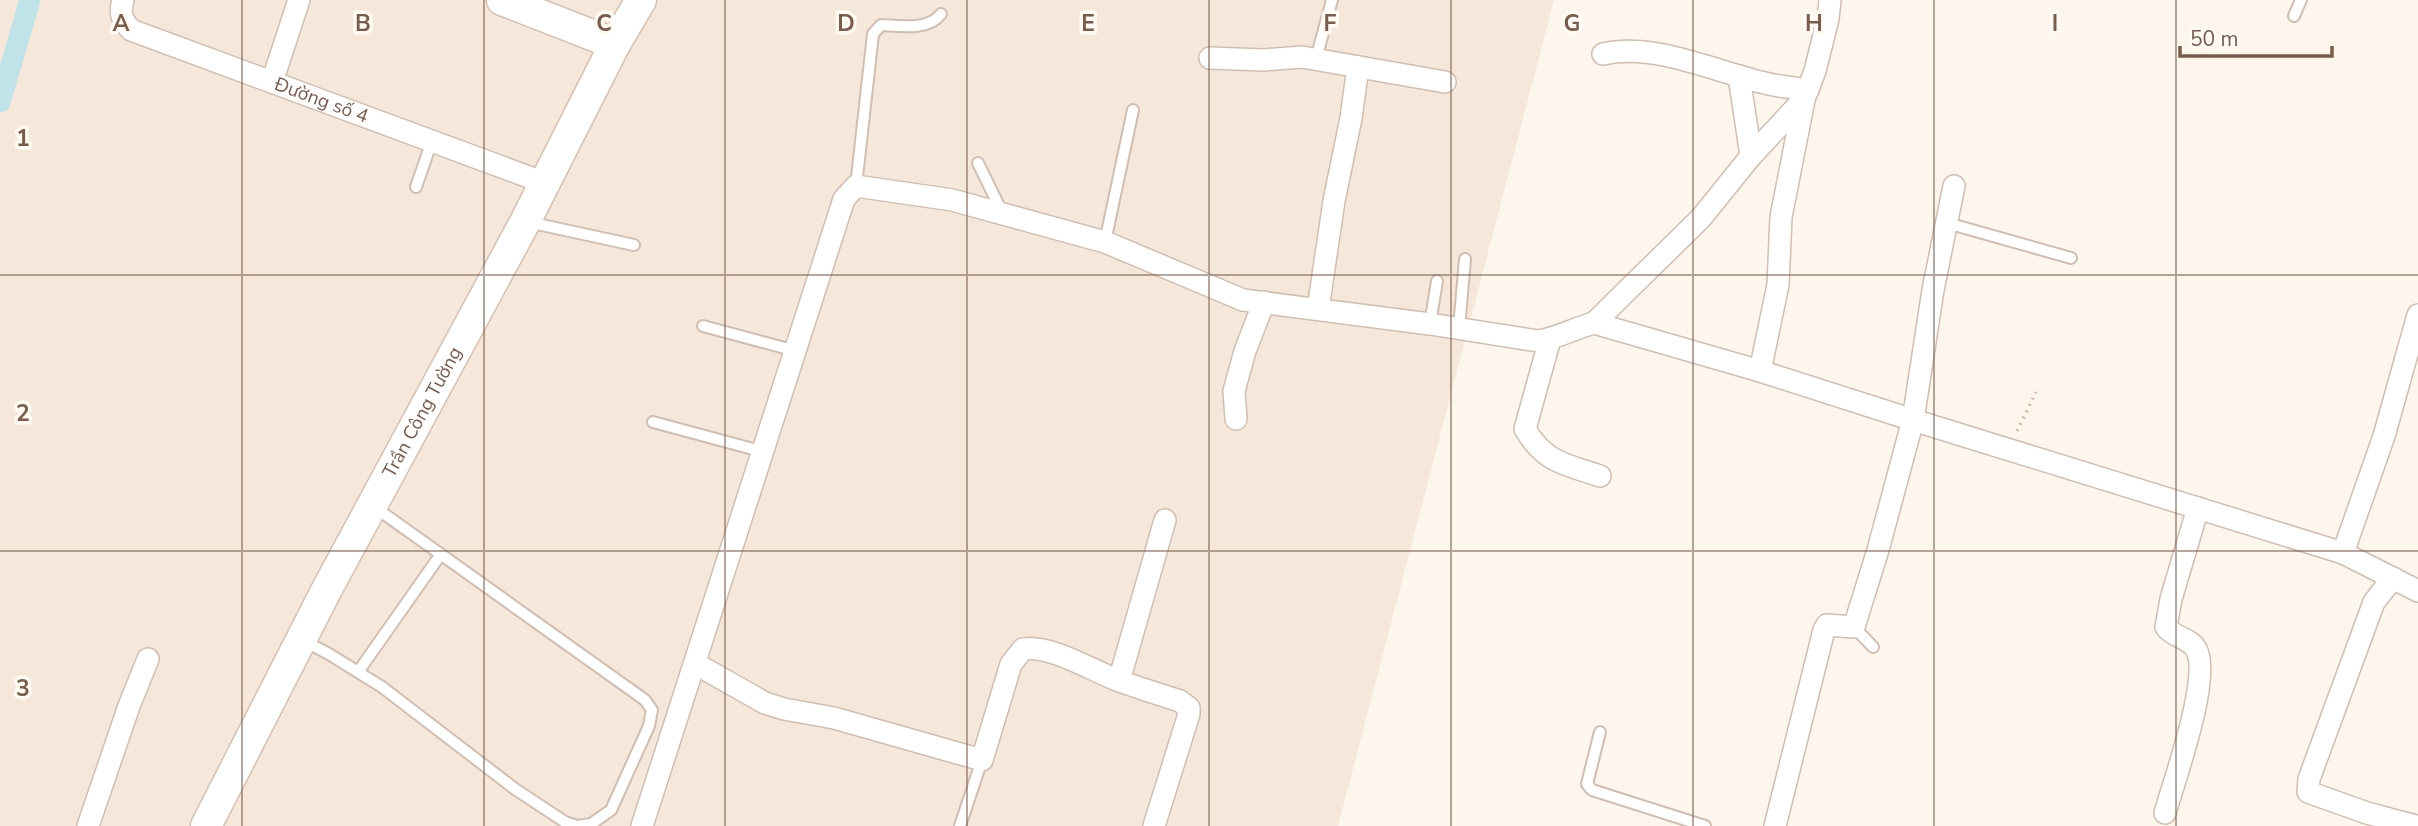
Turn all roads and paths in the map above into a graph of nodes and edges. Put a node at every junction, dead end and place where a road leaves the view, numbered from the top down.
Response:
1 (123, 0) edge
2 (299, 0) edge
3 (502, 0) edge
4 (1332, 0) edge
5 (1830, 0) edge
6 (2301, 0) edge
7 (631, 2) edge
8 (941, 14) dead end
9 (2294, 16) dead end
10 (615, 44) junction
11 (1603, 54) dead end
12 (1210, 58) dead end
13 (1316, 59) junction
14 (1358, 67) junction
15 (1739, 76) junction
16 (272, 82) junction
17 (1445, 82) dead end
18 (1806, 94) junction
19 (1133, 110) dead end
20 (432, 141) junction
21 (1751, 156) junction
22 (978, 163) dead end
23 (545, 183) junction
24 (856, 186) junction
25 (1954, 186) dead end
26 (416, 187) dead end
27 (1003, 214) junction
28 (525, 222) junction
29 (1947, 223) junction
30 (1105, 242) junction
31 (634, 245) dead end
32 (2071, 258) dead end
33 (1465, 259) dead end
34 (1437, 281) dead end
35 (1264, 302) junction
36 (1318, 309) junction
37 (2418, 315) edge
38 (1594, 323) junction
39 (1430, 324) junction
40 (703, 326) dead end
41 (1458, 328) junction
42 (1550, 339) junction
43 (796, 351) junction
44 (1760, 371) junction
45 (2036, 393) dead end
46 (1236, 419) dead end
47 (1913, 420) junction
48 (653, 422) dead end
49 (2008, 449) junction
50 (764, 452) junction
51 (1600, 476) dead end
52 (373, 506) junction
53 (2198, 508) junction
54 (1165, 520) dead end
55 (2343, 553) junction
56 (441, 554) junction
57 (2379, 571) junction
58 (2418, 591) edge
59 (1854, 627) junction
60 (301, 639) junction
61 (1873, 647) dead end
62 (148, 659) dead end
63 (696, 664) junction
64 (358, 672) junction
65 (1119, 681) junction
66 (1600, 732) dead end
67 (982, 760) junction
68 (2165, 813) dead end
69 (88, 826) edge
70 (206, 826) edge
71 (642, 826) edge
72 (960, 826) edge
73 (1154, 826) edge
74 (1706, 826) edge
75 (1775, 826) edge
76 (2416, 826) edge

1 - 16 street, Đường số 4
2 - 16 street
3 - 10 main road
4 - 13 lane
5 - 18 street
6 - 9 lane
7 - 10 main road, Trần Công Tường
8 - 24 lane
10 - 23 main road, Trần Công Tường
11 - 15 street
12 - 13 street
13 - 14 street
14 - 17 street
14 - 36 street
15 - 18 street
15 - 21 street
16 - 20 street, Đường số 4
18 - 21 street
18 - 44 street
19 - 30 lane
20 - 23 street, Đường số 4
20 - 26 lane
21 - 38 street
22 - 27 lane
23 - 28 main road, Trần Công Tường
24 - 27 street
24 - 43 street
25 - 29 street
27 - 30 street
28 - 31 lane
28 - 52 main road, Trần Công Tường
29 - 32 lane
29 - 47 street
30 - 35 street
33 - 41 lane
34 - 39 lane
35 - 36 street
35 - 46 street
36 - 39 street
37 - 55 street
38 - 42 street
38 - 44 street
39 - 41 street
40 - 43 lane
41 - 42 street
42 - 51 street
43 - 50 street
44 - 47 street
45 - 49 path
47 - 49 street
47 - 59 street
48 - 50 lane
49 - 53 street
50 - 63 street
52 - 56 lane
52 - 60 main road, Trần Công Tường
53 - 55 street
53 - 68 street
54 - 65 street
55 - 57 street
56 - 64 lane
56 - 64 lane
57 - 58 street
57 - 76 street
59 - 61 lane
59 - 75 street
60 - 64 lane
60 - 70 main road, Trần Công Tường
62 - 69 street
63 - 67 street
63 - 71 street
65 - 67 street
65 - 73 street
66 - 74 lane
67 - 72 lane

